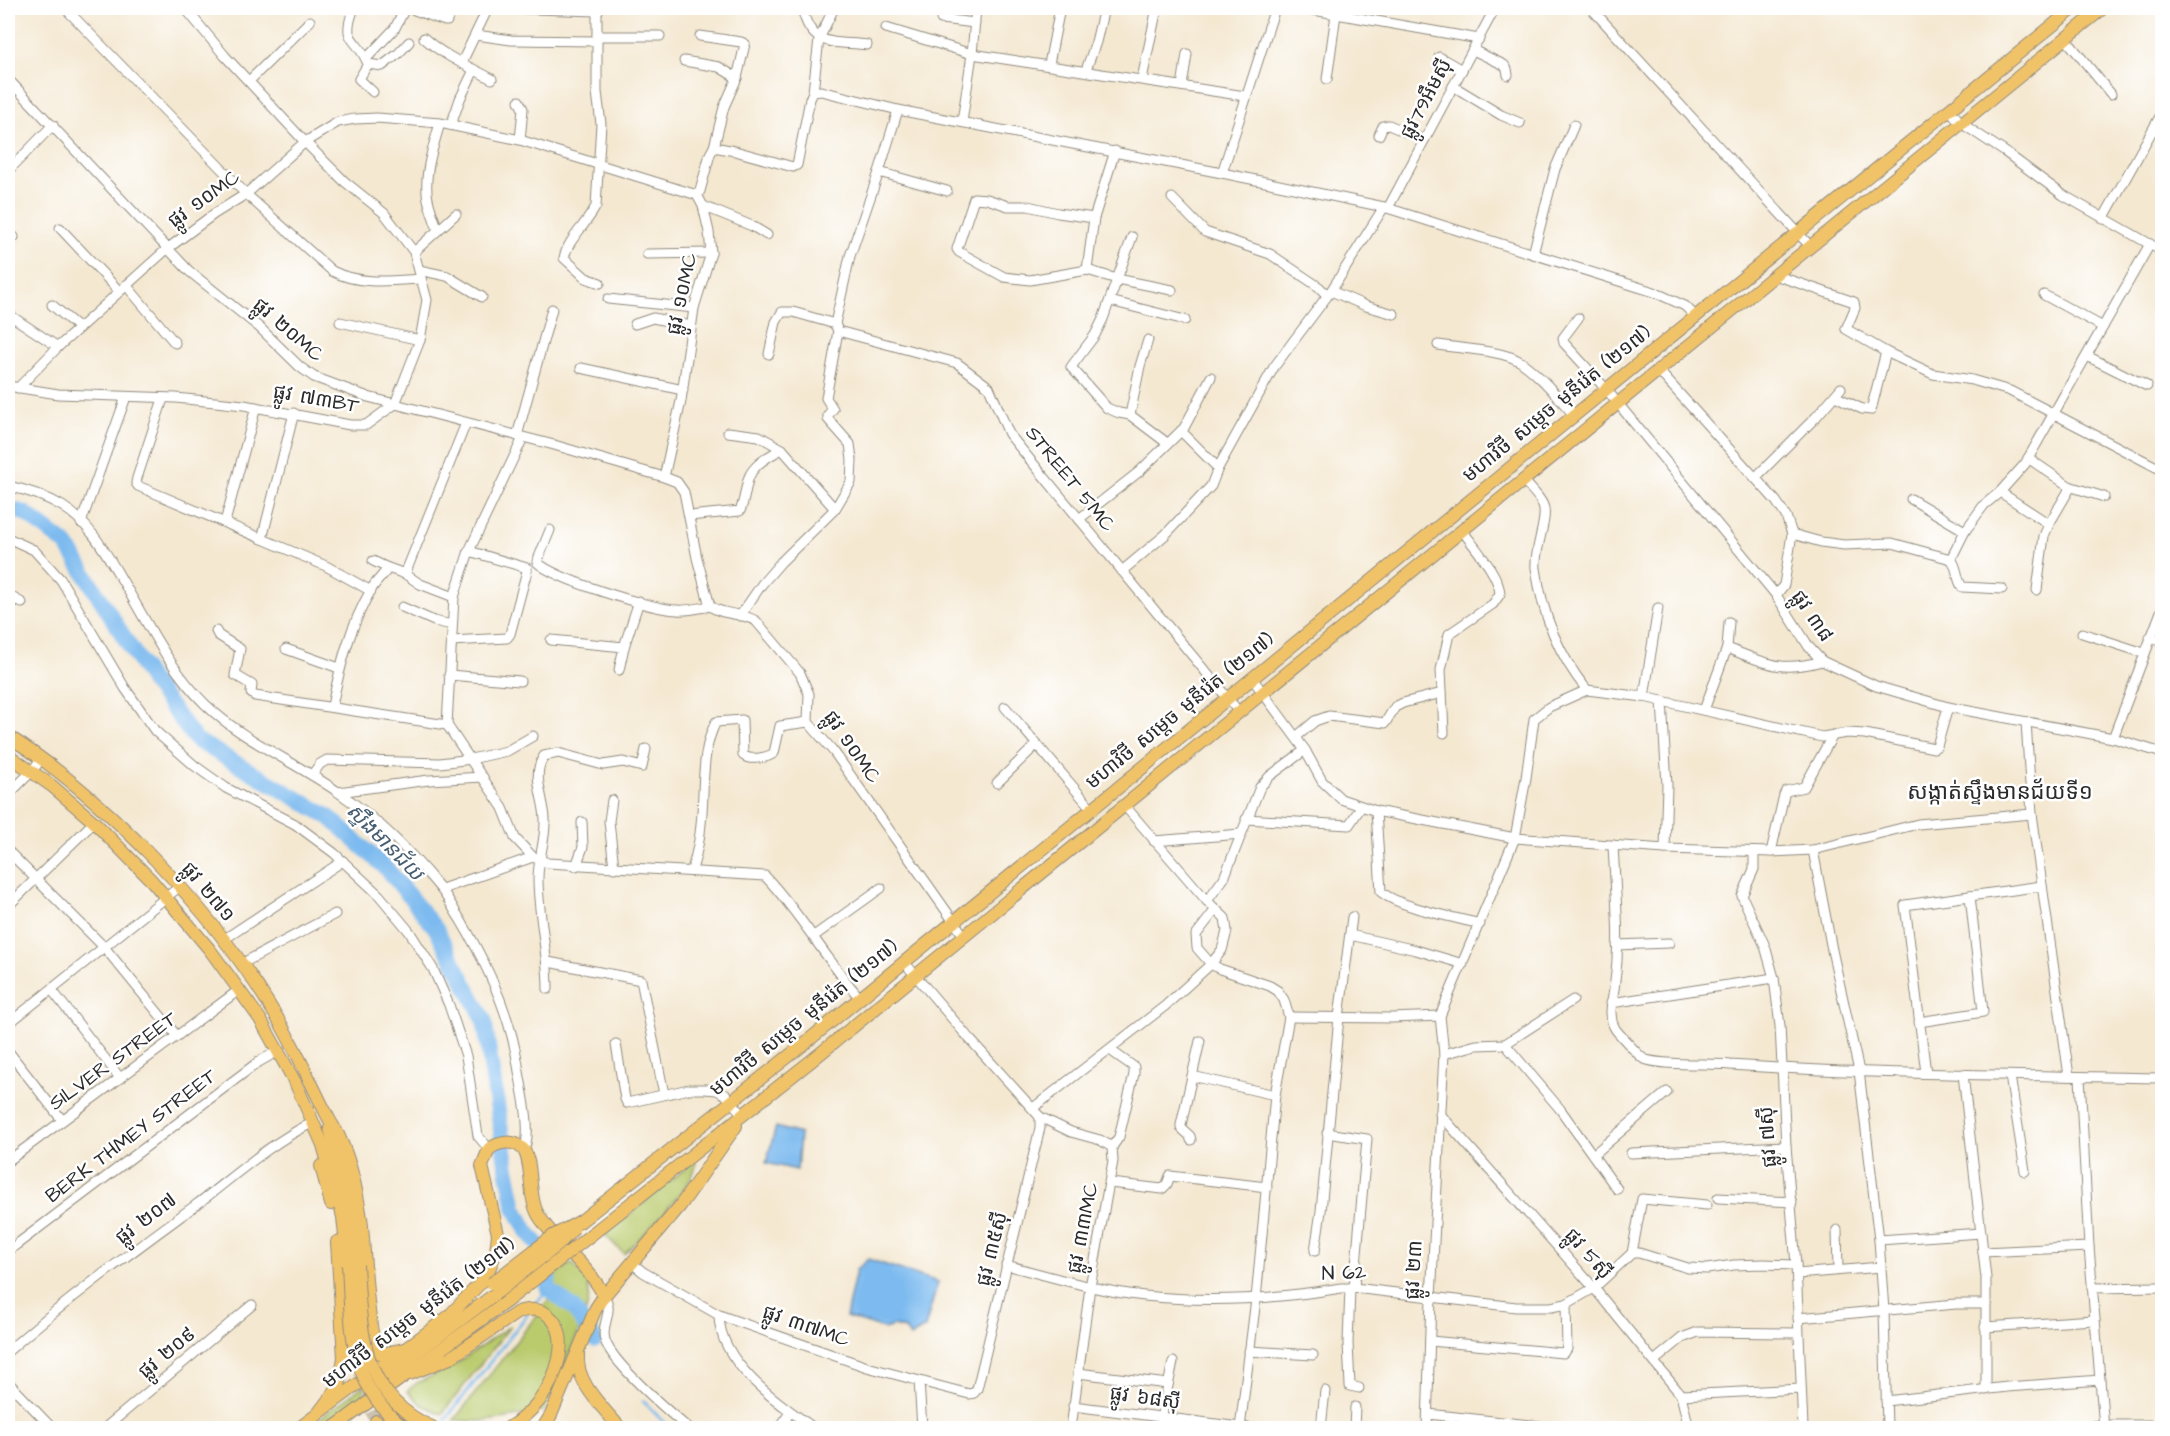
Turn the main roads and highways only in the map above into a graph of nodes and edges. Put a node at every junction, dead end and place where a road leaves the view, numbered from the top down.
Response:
1 (2074, 8) edge
2 (2103, 8) edge
3 (8, 736) edge
4 (8, 755) edge
5 (743, 1115) junction
6 (327, 1117) junction
7 (312, 1123) junction
8 (352, 1265) junction
9 (500, 1292) junction
10 (604, 1296) junction
11 (450, 1315) junction
12 (580, 1344) junction
13 (404, 1349) junction
14 (388, 1374) dead end
15 (410, 1374) junction
16 (317, 1415) junction
17 (299, 1428) edge
18 (333, 1428) edge
19 (404, 1428) edge
20 (434, 1428) edge
21 (508, 1428) edge
22 (543, 1428) edge
23 (620, 1428) edge

1 - 9 main road, មហាវិថី សម្តេច មុនីរ៉េត (២១៧), bridge
2 - 5 main road, មហាវិថី សម្តេច មុនីរ៉េត (២១៧)
3 - 6 main road, ផ្លូវ ២៧១
4 - 7 main road, ផ្លូវ ២៧១
5 - 9 main road, មហាវិថី សម្តេច មុនីរ៉េត (២១៧), bridge
5 - 10 main road
6 - 8 main road
6 - 13 main road
7 - 8 main road
7 - 16 main road
8 - 19 main road, bridge
8 - 20 main road, bridge
9 - 11 main road, មហាវិថី សម្តេច មុនីរ៉េត (២១៧)
9 - 14 main road
9 - 15 main road, មហាវិថី សម្តេច មុនីរ៉េត (២១៧)
10 - 11 main road
10 - 12 main road
11 - 13 main road, មហាវិថី សម្តេច មុនីរ៉េត (២១៧)
12 - 22 main road
12 - 23 main road
13 - 16 main road, មហាវិថី សម្តេច មុនីរ៉េត (២១៧)
15 - 18 main road, មហាវិថី សម្តេច មុនីរ៉េត (២១៧)
15 - 21 main road
16 - 17 main road, មហាវិថី សម្តេច មុនីរ៉េត (២១៧)

